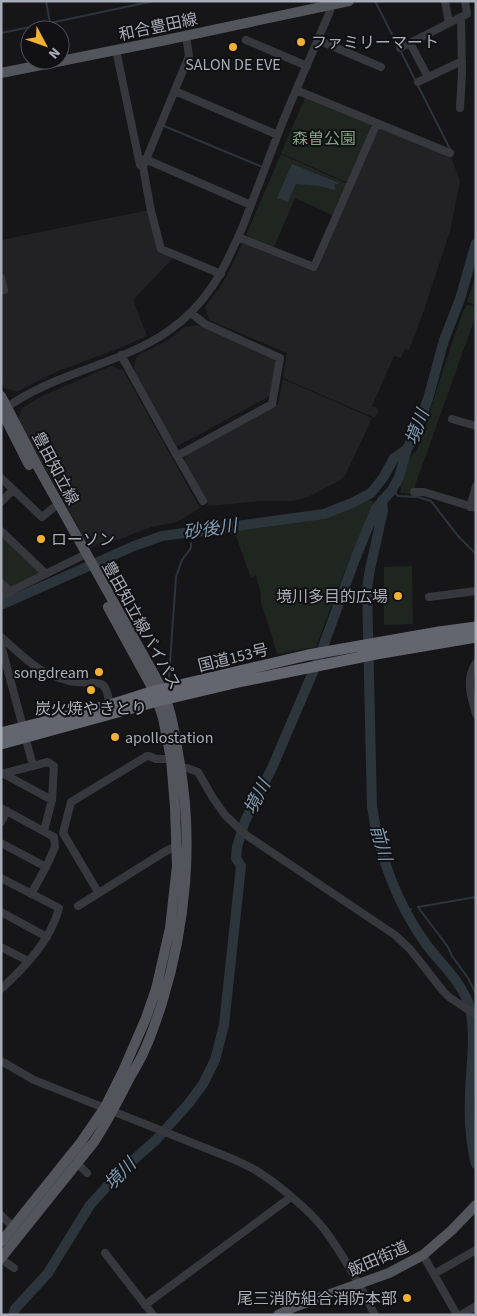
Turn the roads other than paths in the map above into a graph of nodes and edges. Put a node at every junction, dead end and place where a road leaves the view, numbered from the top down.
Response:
1 (349, 1) edge
2 (445, 1) edge
3 (465, 1) edge
4 (331, 3) edge
5 (461, 17) junction
6 (450, 23) junction
7 (186, 36) junction
8 (246, 40) dead end
9 (318, 40) junction
10 (410, 43) junction
11 (400, 48) dead end
12 (116, 50) junction
13 (462, 61) junction
14 (307, 66) junction
15 (381, 66) dead end
16 (1, 73) edge
17 (428, 77) junction
18 (418, 82) dead end
19 (296, 90) junction
20 (175, 91) junction
21 (460, 108) dead end
22 (376, 123) junction
23 (278, 135) junction
24 (450, 154) dead end
25 (144, 163) junction
26 (251, 205) junction
27 (238, 236) junction
28 (221, 274) junction
29 (1, 278) edge
30 (1, 291) edge
31 (191, 313) junction
32 (121, 355) junction
33 (1, 396) edge
34 (3, 410) edge
35 (452, 418) dead end
36 (476, 426) edge
37 (177, 456) junction
38 (1, 478) edge
39 (476, 486) edge
40 (13, 490) junction
41 (414, 492) dead end
42 (203, 501) dead end
43 (1, 502) edge
44 (53, 508) junction
45 (473, 508) edge
46 (1, 531) edge
47 (83, 555) junction
48 (46, 574) junction
49 (1, 583) edge
50 (476, 591) edge
51 (10, 592) junction
52 (1, 596) edge
53 (430, 597) dead end
54 (476, 626) edge
55 (1, 637) edge
56 (476, 637) edge
57 (438, 638) junction
58 (1, 644) edge
59 (476, 662) edge
60 (473, 676) edge
61 (161, 695) junction
62 (110, 705) junction
63 (476, 714) edge
64 (24, 732) junction
65 (1, 733) edge
66 (1, 744) edge
67 (171, 760) junction
68 (33, 765) junction
69 (181, 768) junction
70 (2, 774) edge
71 (52, 800) junction
72 (4, 810) edge
73 (1, 822) edge
74 (44, 831) junction
75 (1, 843) edge
76 (177, 846) junction
77 (46, 867) junction
78 (1, 878) edge
79 (98, 892) junction
80 (32, 894) junction
81 (78, 906) dead end
82 (1, 912) edge
83 (47, 936) junction
84 (1, 947) edge
85 (28, 961) junction
86 (3, 984) edge
87 (476, 1014) edge
88 (1, 1060) edge
89 (109, 1109) junction
90 (78, 1164) junction
91 (87, 1173) dead end
92 (291, 1197) junction
93 (476, 1206) edge
94 (1, 1215) edge
95 (13, 1226) junction
96 (1, 1242) edge
97 (476, 1250) edge
98 (105, 1253) dead end
99 (423, 1255) junction
100 (1, 1258) edge
101 (14, 1268) dead end
102 (434, 1274) junction
103 (359, 1284) junction
104 (146, 1305) junction
105 (476, 1306) edge
106 (153, 1315) edge
107 (278, 1315) edge
108 (375, 1315) edge
109 (457, 1315) edge
110 (461, 1315) edge

1 - 4 main road, 和合豊田線
2 - 6 street
3 - 5 street
4 - 7 main road, 和合豊田線
4 - 9 street
5 - 6 street
5 - 13 street
6 - 10 street
7 - 12 main road, 和合豊田線
7 - 20 street
8 - 14 street
9 - 14 street
9 - 15 street
10 - 11 street
10 - 17 street
12 - 16 main road, 和合豊田線
12 - 25 street
13 - 17 street
13 - 21 street
14 - 19 street
17 - 18 street
19 - 22 street
19 - 23 street
20 - 23 street
20 - 25 street
22 - 24 street
22 - 27 street
23 - 26 street
25 - 26 street
25 - 28 street
26 - 27 street
27 - 28 street
28 - 31 street
29 - 30 street
31 - 32 street
31 - 37 street
32 - 34 street
32 - 37 street
33 - 34 main road, 豊田知立線
34 - 44 main road, 豊田知立線
34 - 47 main road, 豊田知立線
35 - 36 street
37 - 42 street
38 - 40 street
39 - 45 street
40 - 43 street
40 - 44 street
41 - 45 street
44 - 47 main road, 豊田知立線
46 - 48 street
47 - 48 street
47 - 61 main road, 豊田知立線バイパス
48 - 51 street
49 - 51 street
50 - 53 street
51 - 52 street
54 - 57 highway, 国道153号
55 - 62 street
56 - 57 highway, 国道153号
57 - 61 highway, 国道153号
58 - 64 street
59 - 60 street
60 - 63 street
61 - 62 highway, 国道153号
61 - 64 highway, 国道153号
61 - 67 main road, 豊田知立線バイパス
61 - 69 main road, 豊田知立線バイパス
62 - 64 highway, 国道153号
64 - 65 highway, 国道153号
64 - 66 highway, 国道153号
64 - 68 street
67 - 76 main road, 豊田知立線バイパス
67 - 79 street
68 - 70 street
68 - 71 street
69 - 87 street
69 - 89 main road, 豊田知立線バイパス
70 - 71 street
71 - 74 street
72 - 73 street
72 - 74 street
74 - 77 street
75 - 77 street
76 - 79 street
76 - 89 main road, 豊田知立線バイパス
77 - 80 street
78 - 80 street
79 - 81 street
80 - 83 street
82 - 83 street
83 - 85 street
84 - 85 street
85 - 86 street
88 - 89 street
89 - 90 main road, 豊田知立線バイパス
89 - 92 street
89 - 95 main road, 豊田知立線バイパス
90 - 91 street
90 - 100 main road, 豊田知立線バイパス
92 - 103 street
92 - 104 street
93 - 99 main road, 飯田街道
94 - 95 street
95 - 96 main road, 豊田知立線バイパス
97 - 102 street
98 - 104 street
99 - 102 street
99 - 103 main road, 飯田街道
100 - 101 street
102 - 109 street
103 - 107 main road, 飯田街道
103 - 108 street
104 - 106 street
105 - 110 street

